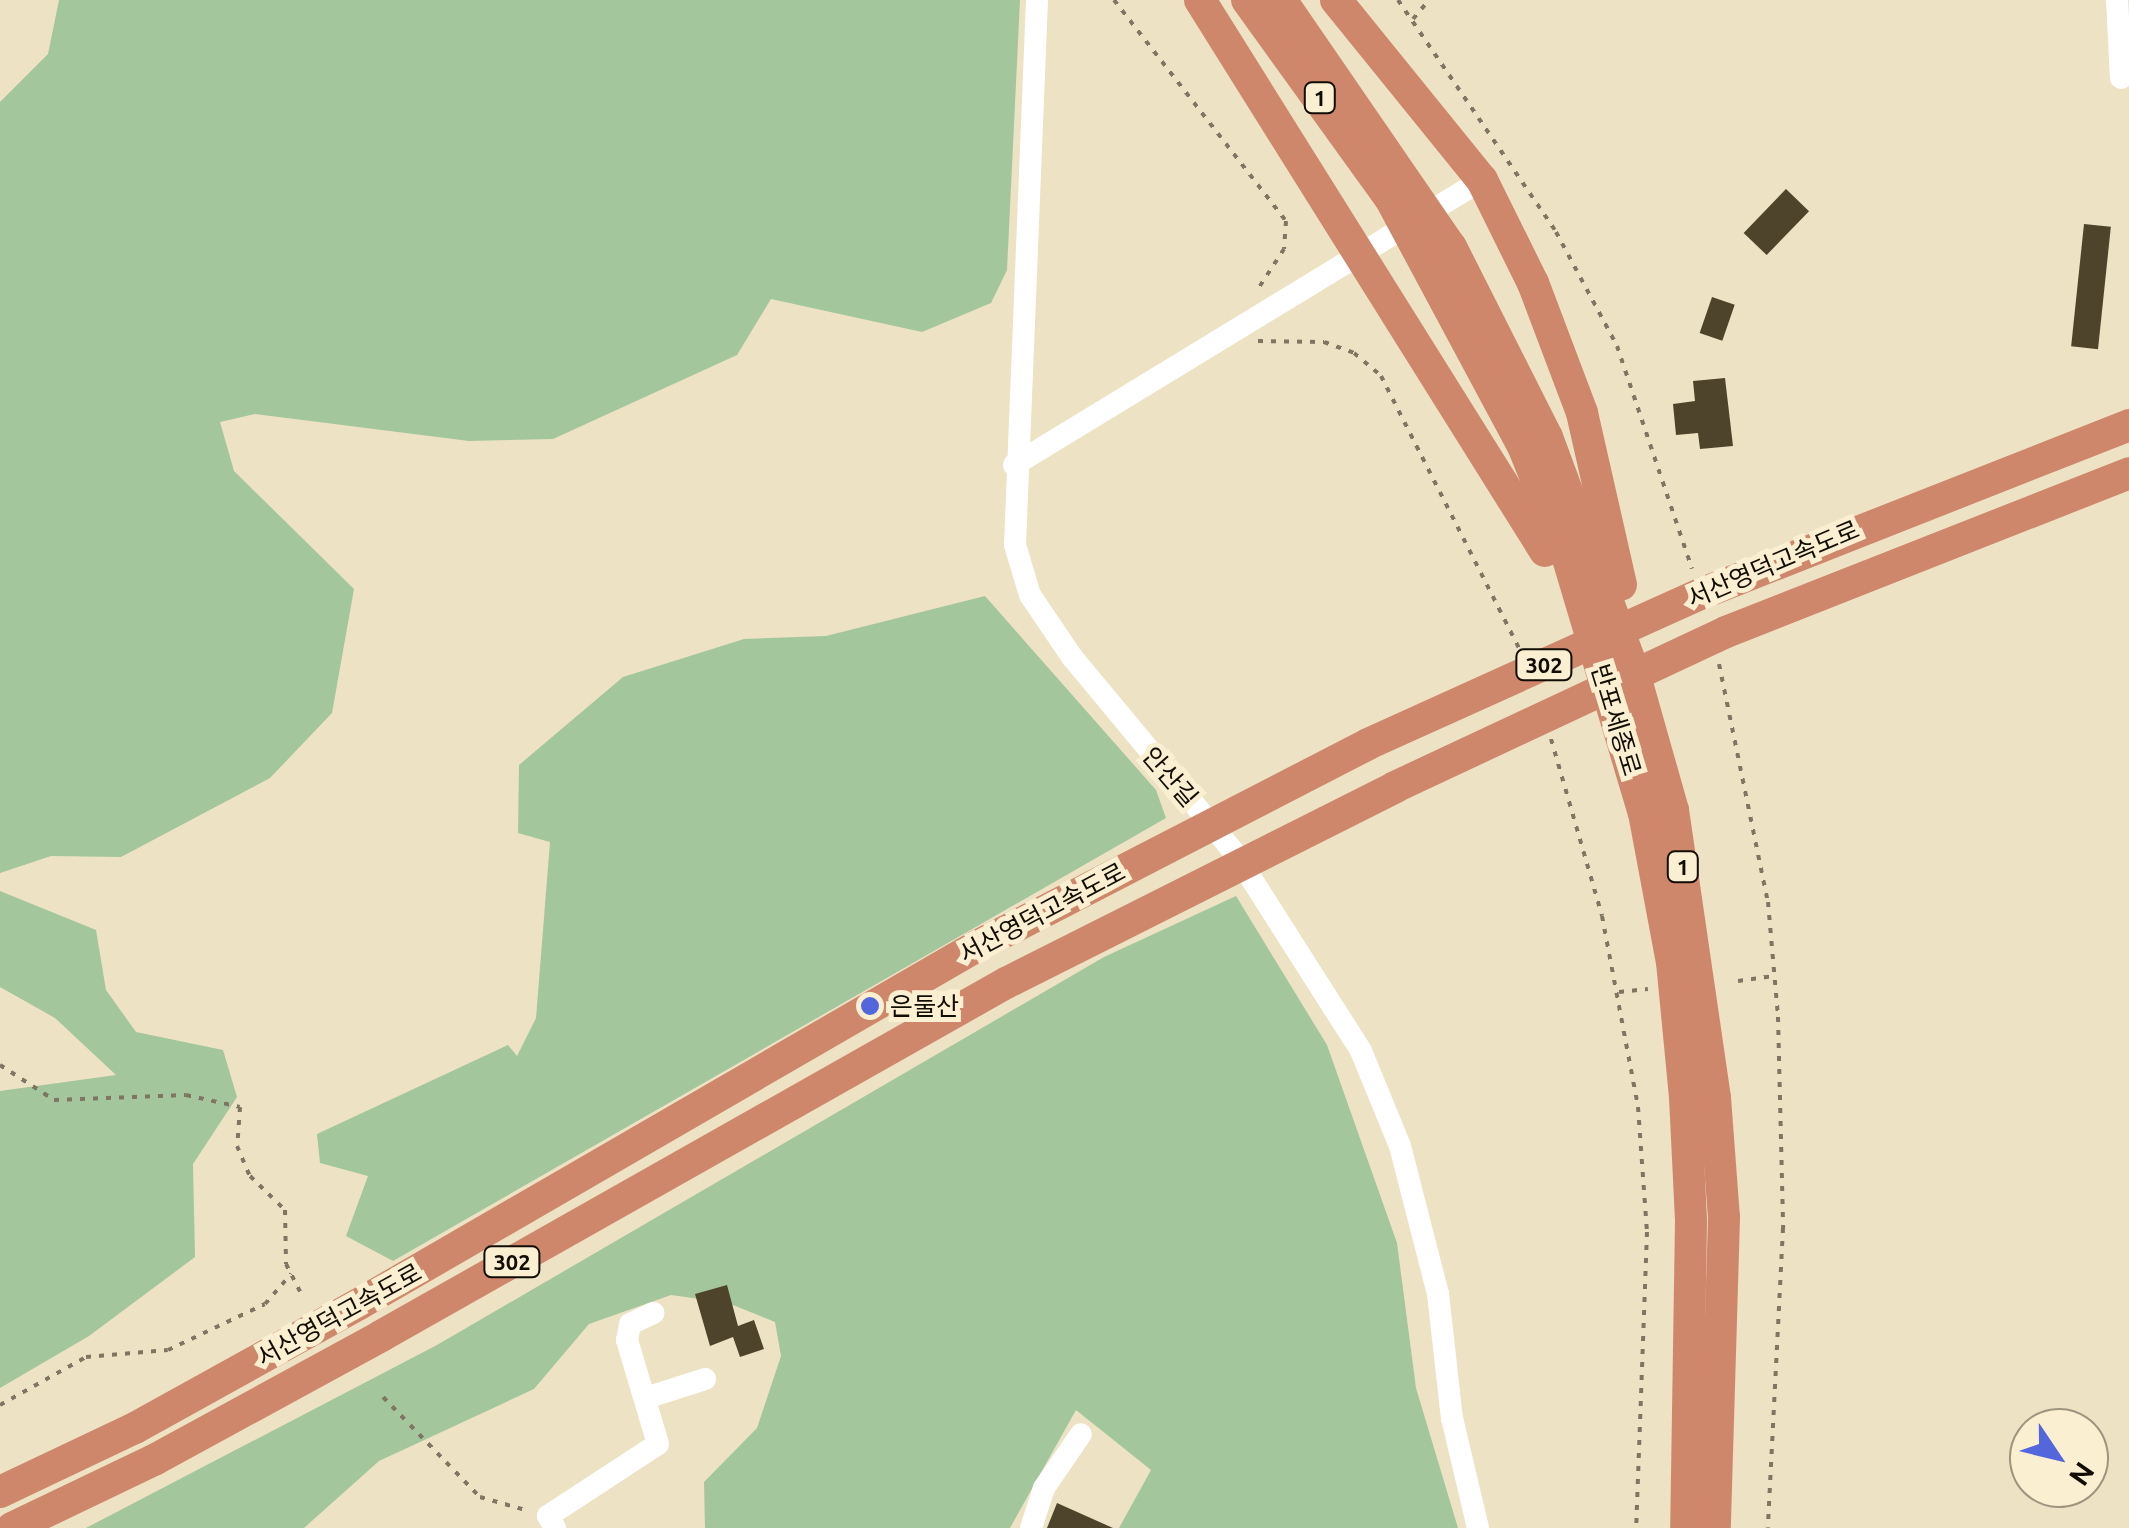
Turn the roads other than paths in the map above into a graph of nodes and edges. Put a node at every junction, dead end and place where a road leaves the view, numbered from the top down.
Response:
1 (1037, 0) edge
2 (1200, 0) edge
3 (1247, 0) edge
4 (1282, 0) edge
5 (1336, 0) edge
6 (2116, 0) edge
7 (2121, 78) dead end
8 (1482, 180) junction
9 (1400, 190) junction
10 (1358, 255) junction
11 (2129, 424) edge
12 (1014, 465) junction
13 (2129, 473) edge
14 (1618, 672) junction
15 (654, 1313) dead end
16 (705, 1379) dead end
17 (649, 1397) junction
18 (1081, 1434) dead end
19 (0, 1492) edge
20 (552, 1522) edge
21 (12, 1528) edge
22 (1031, 1528) edge
23 (1478, 1528) edge
24 (1686, 1528) edge
25 (1715, 1528) edge

1 - 12 street, 안산길
2 - 10 highway
3 - 9 highway, 반포세종로 / 1
4 - 9 highway, 반포세종로 / 1
5 - 8 highway
6 - 7 street
8 - 10 street
8 - 14 highway
9 - 14 highway, 반포세종로 / 1
10 - 12 street
10 - 14 highway
11 - 19 highway, 서산영덕고속도로 / 302
12 - 23 street, 안산길
13 - 21 highway, 서산영덕고속도로 / 302
14 - 24 highway, 반포세종로 / 1
14 - 25 highway, 반포세종로 / 1
15 - 17 street
16 - 17 street
17 - 20 street
18 - 22 street

